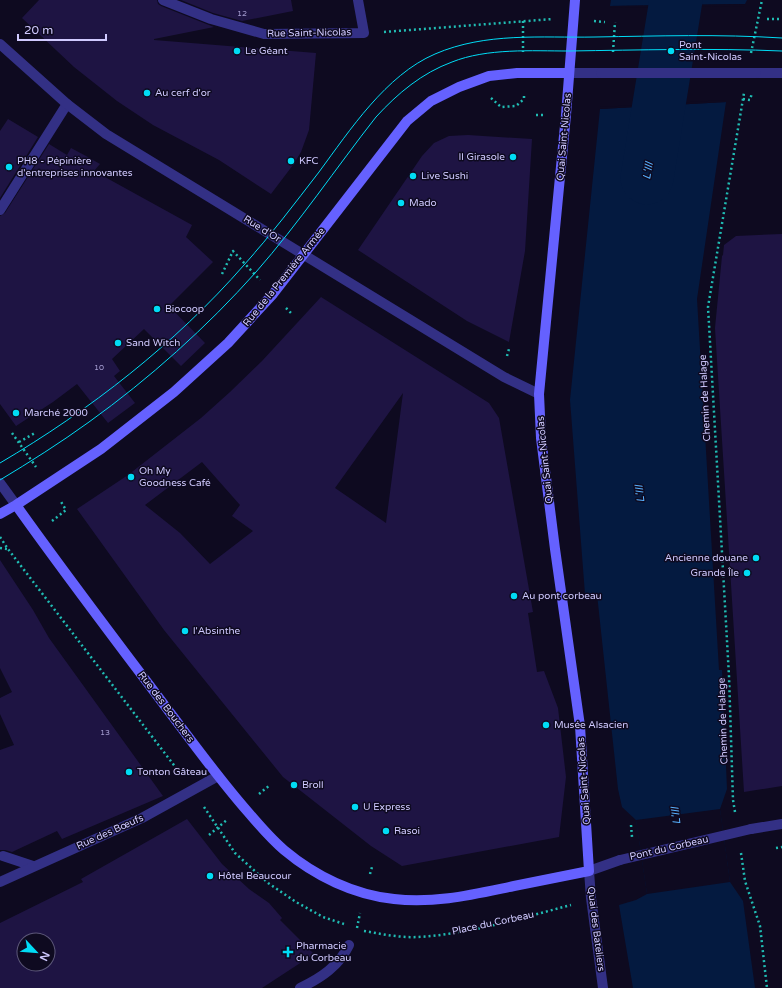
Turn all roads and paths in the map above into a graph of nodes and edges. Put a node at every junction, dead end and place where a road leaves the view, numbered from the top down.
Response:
1 (163, 0) edge
2 (358, 0) edge
3 (574, 0) edge
4 (762, 0) edge
5 (552, 19) dead end
6 (766, 19) dead end
7 (782, 19) edge
8 (595, 21) dead end
9 (605, 22) dead end
10 (364, 33) junction
11 (0, 44) edge
12 (751, 53) dead end
13 (569, 73) junction
14 (782, 73) edge
15 (753, 88) dead end
16 (744, 91) dead end
17 (742, 99) junction
18 (67, 104) junction
19 (0, 210) edge
20 (234, 251) dead end
21 (304, 255) junction
22 (222, 274) dead end
23 (539, 394) junction
24 (35, 433) dead end
25 (19, 442) dead end
26 (0, 483) edge
27 (16, 505) junction
28 (0, 514) edge
29 (0, 537) edge
30 (0, 548) edge
31 (8, 549) junction
32 (218, 776) junction
33 (193, 790) junction
34 (733, 800) dead end
35 (782, 824) edge
36 (218, 827) junction
37 (209, 835) dead end
38 (3, 856) dead end
39 (33, 866) junction
40 (589, 871) junction
41 (745, 881) dead end
42 (0, 882) edge
43 (591, 898) junction
44 (349, 945) dead end
45 (300, 988) edge
46 (603, 988) edge
47 (767, 988) edge

1 - 10 street, Rue Saint-Nicolas
2 - 10 street
3 - 13 street, Quai Saint-Nicolas
4 - 12 path
5 - 10 path
6 - 7 path
8 - 9 path
11 - 18 street, Rue d'Or
13 - 14 street, bridge
13 - 21 street, Rue de la Première Armée
13 - 23 street, Quai Saint-Nicolas
15 - 17 path
16 - 17 path, Chemin de Halage
17 - 34 path, Chemin de Halage
18 - 19 street
18 - 21 street, Rue d'Or
20 - 22 path
21 - 23 street, Rue d'Or
21 - 27 street, Rue de la Première Armée
23 - 40 street, Quai Saint-Nicolas
24 - 25 path
26 - 27 street, Rue des Bouchers
27 - 28 street, Rue de la Première Armée
27 - 32 street, Rue des Bouchers
29 - 31 path
30 - 31 path
31 - 33 path
32 - 33 street, Rue des Bœufs
32 - 40 street, Rue des Bouchers
33 - 36 path
33 - 39 street, Rue des Bœufs
35 - 40 street, Pont du Corbeau, bridge
36 - 37 path
36 - 43 path, Place du Corbeau
38 - 39 street
39 - 42 street, Rue des Bœufs
40 - 43 street, Quai des Bateliers
41 - 47 path
43 - 46 street, Quai des Bateliers
44 - 45 street

